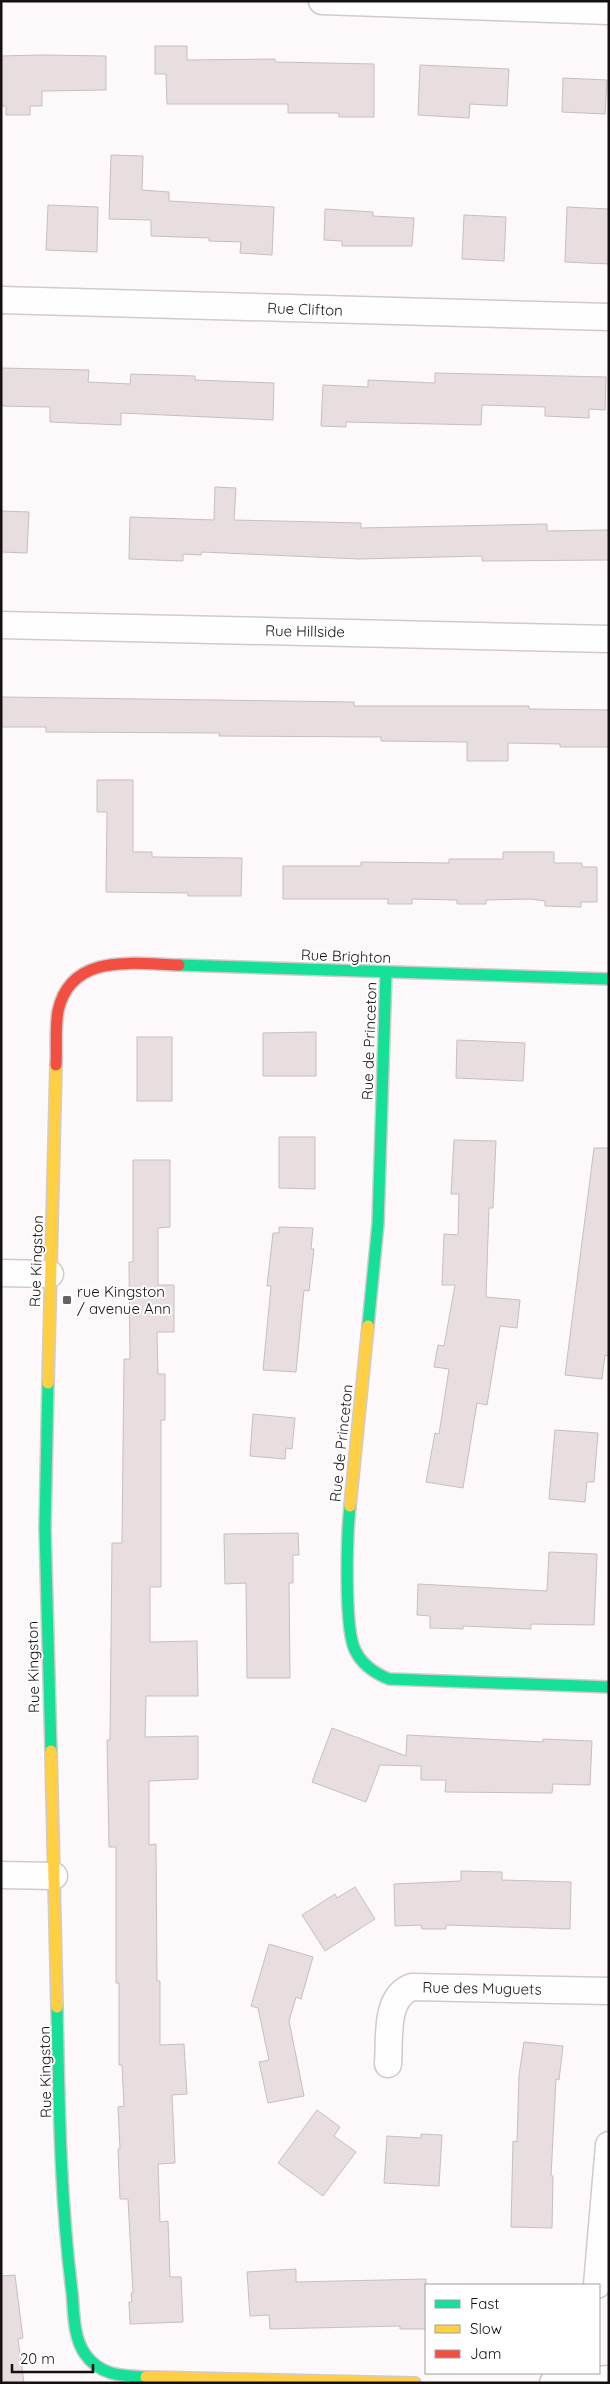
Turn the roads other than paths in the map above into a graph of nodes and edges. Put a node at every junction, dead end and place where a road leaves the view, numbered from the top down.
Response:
1 (322, 1) edge
2 (609, 11) edge
3 (1, 300) edge
4 (609, 318) edge
5 (1, 625) edge
6 (609, 639) edge
7 (84, 972) joint
8 (386, 972) junction
9 (609, 979) edge
10 (1, 1273) edge
11 (50, 1274) junction
12 (609, 1686) edge
13 (1, 1875) edge
14 (54, 1876) junction
15 (609, 1991) edge
16 (388, 2064) dead end
17 (609, 2145) edge
18 (596, 2284) edge
19 (598, 2377) edge
20 (415, 2383) edge
21 (553, 2383) edge

1 - 2 street
3 - 4 street, Rue Clifton
5 - 6 street, Rue Hillside
7 - 8 street, Rue Brighton
7 - 11 street, Rue Kingston
8 - 9 street, Rue Brighton
8 - 12 street, Rue de Princeton
10 - 11 street
11 - 14 street, Rue Kingston
13 - 14 street
14 - 20 street, Rue Kingston
15 - 16 street, Rue des Muguets
17 - 18 street
19 - 21 street

